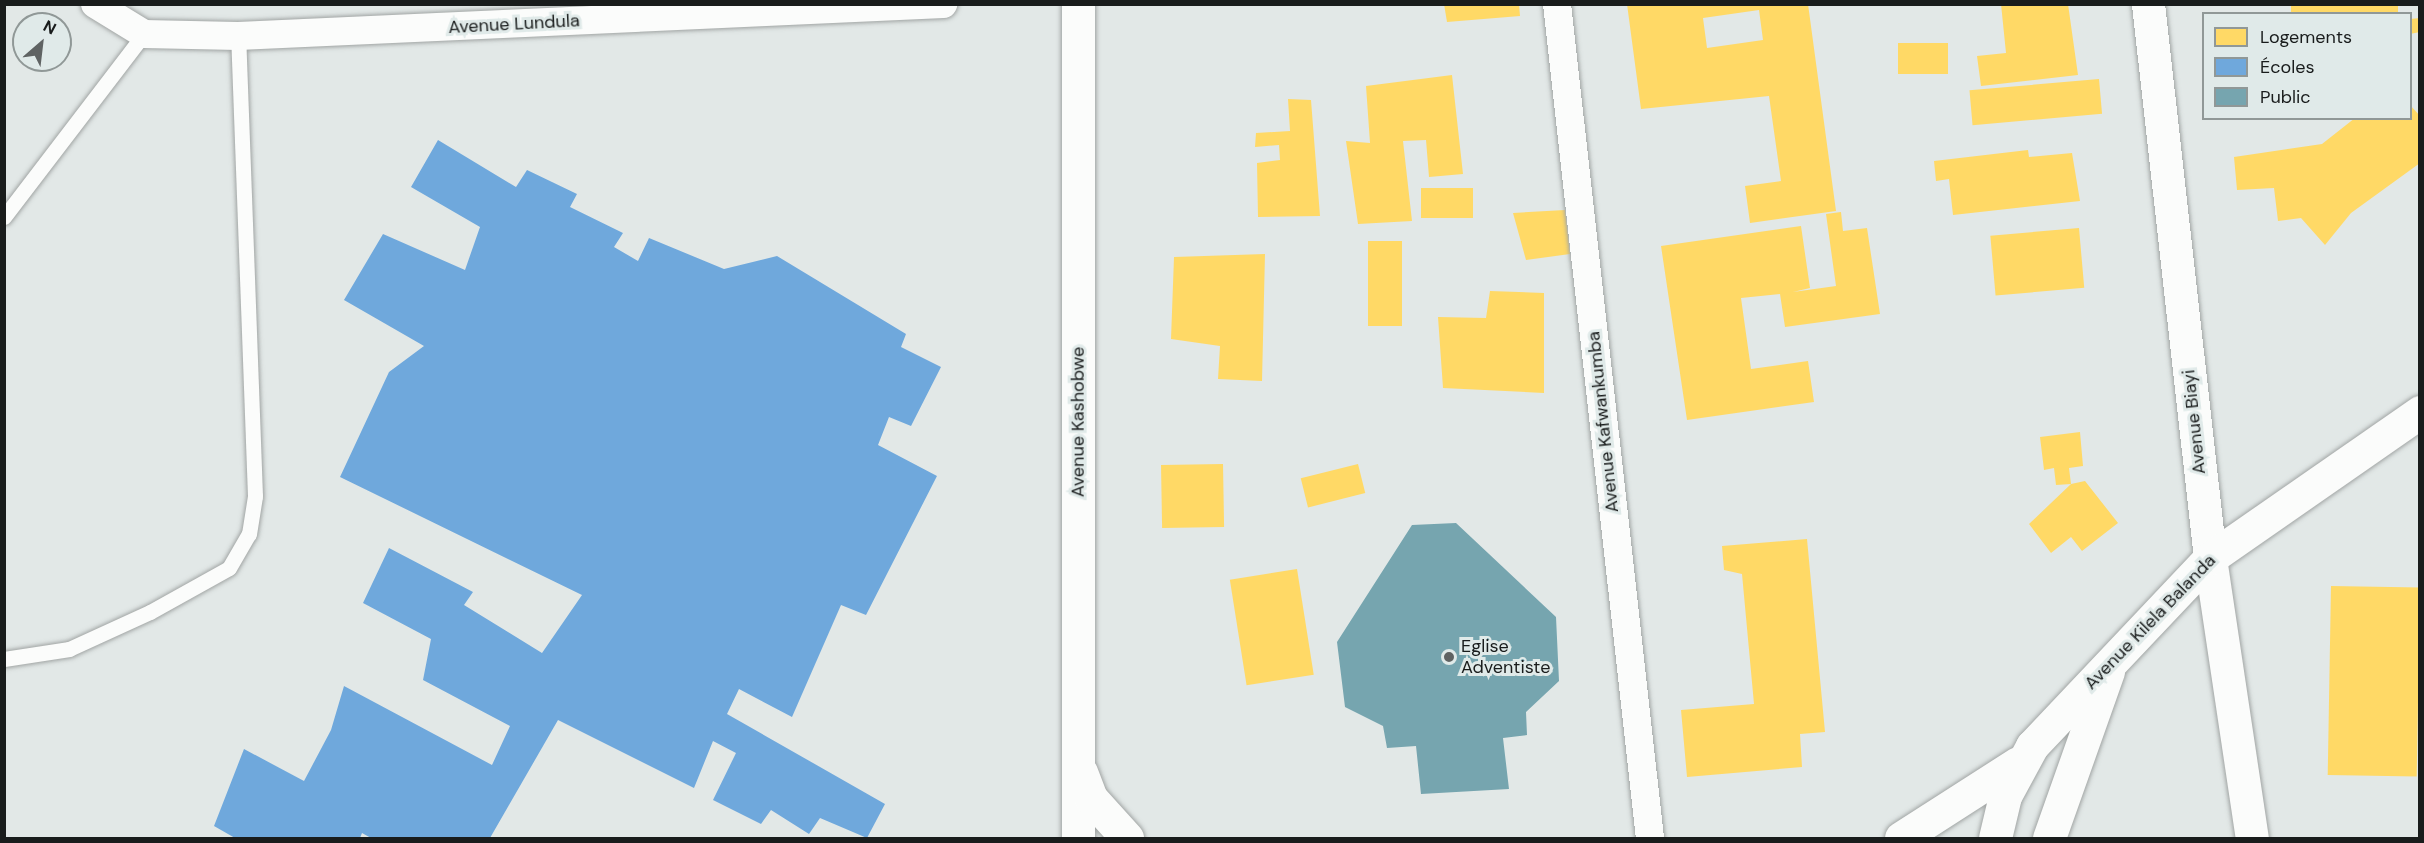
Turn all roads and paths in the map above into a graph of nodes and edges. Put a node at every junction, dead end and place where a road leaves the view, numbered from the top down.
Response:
1 (95, 4) edge
2 (943, 4) edge
3 (1078, 4) edge
4 (1557, 4) edge
5 (2148, 4) edge
6 (144, 34) junction
7 (238, 36) junction
8 (4, 217) edge
9 (2420, 412) edge
10 (2210, 558) junction
11 (4, 659) edge
12 (2108, 669) junction
13 (2022, 760) junction
14 (1078, 767) junction
15 (1078, 838) edge
16 (1127, 838) edge
17 (1650, 838) edge
18 (1900, 838) edge
19 (1995, 838) edge
20 (2049, 838) edge
21 (2252, 838) edge

1 - 6 street
2 - 7 street, Avenue Lundula
3 - 14 street, Avenue Kashobwe
4 - 17 street, Avenue Kafwankumba
5 - 10 street, Avenue Biayi
6 - 7 street, Avenue Lundula
6 - 8 lane
7 - 11 lane
9 - 10 street, Avenue Kilela Balanda
10 - 12 street, Avenue Kilela Balanda
10 - 21 street, Avenue Biayi
12 - 13 street, Avenue Kilela Balanda
12 - 20 street
13 - 18 street
13 - 19 street, Avenue Kilela Balanda
14 - 15 street, Avenue Kashobwe
14 - 16 street

